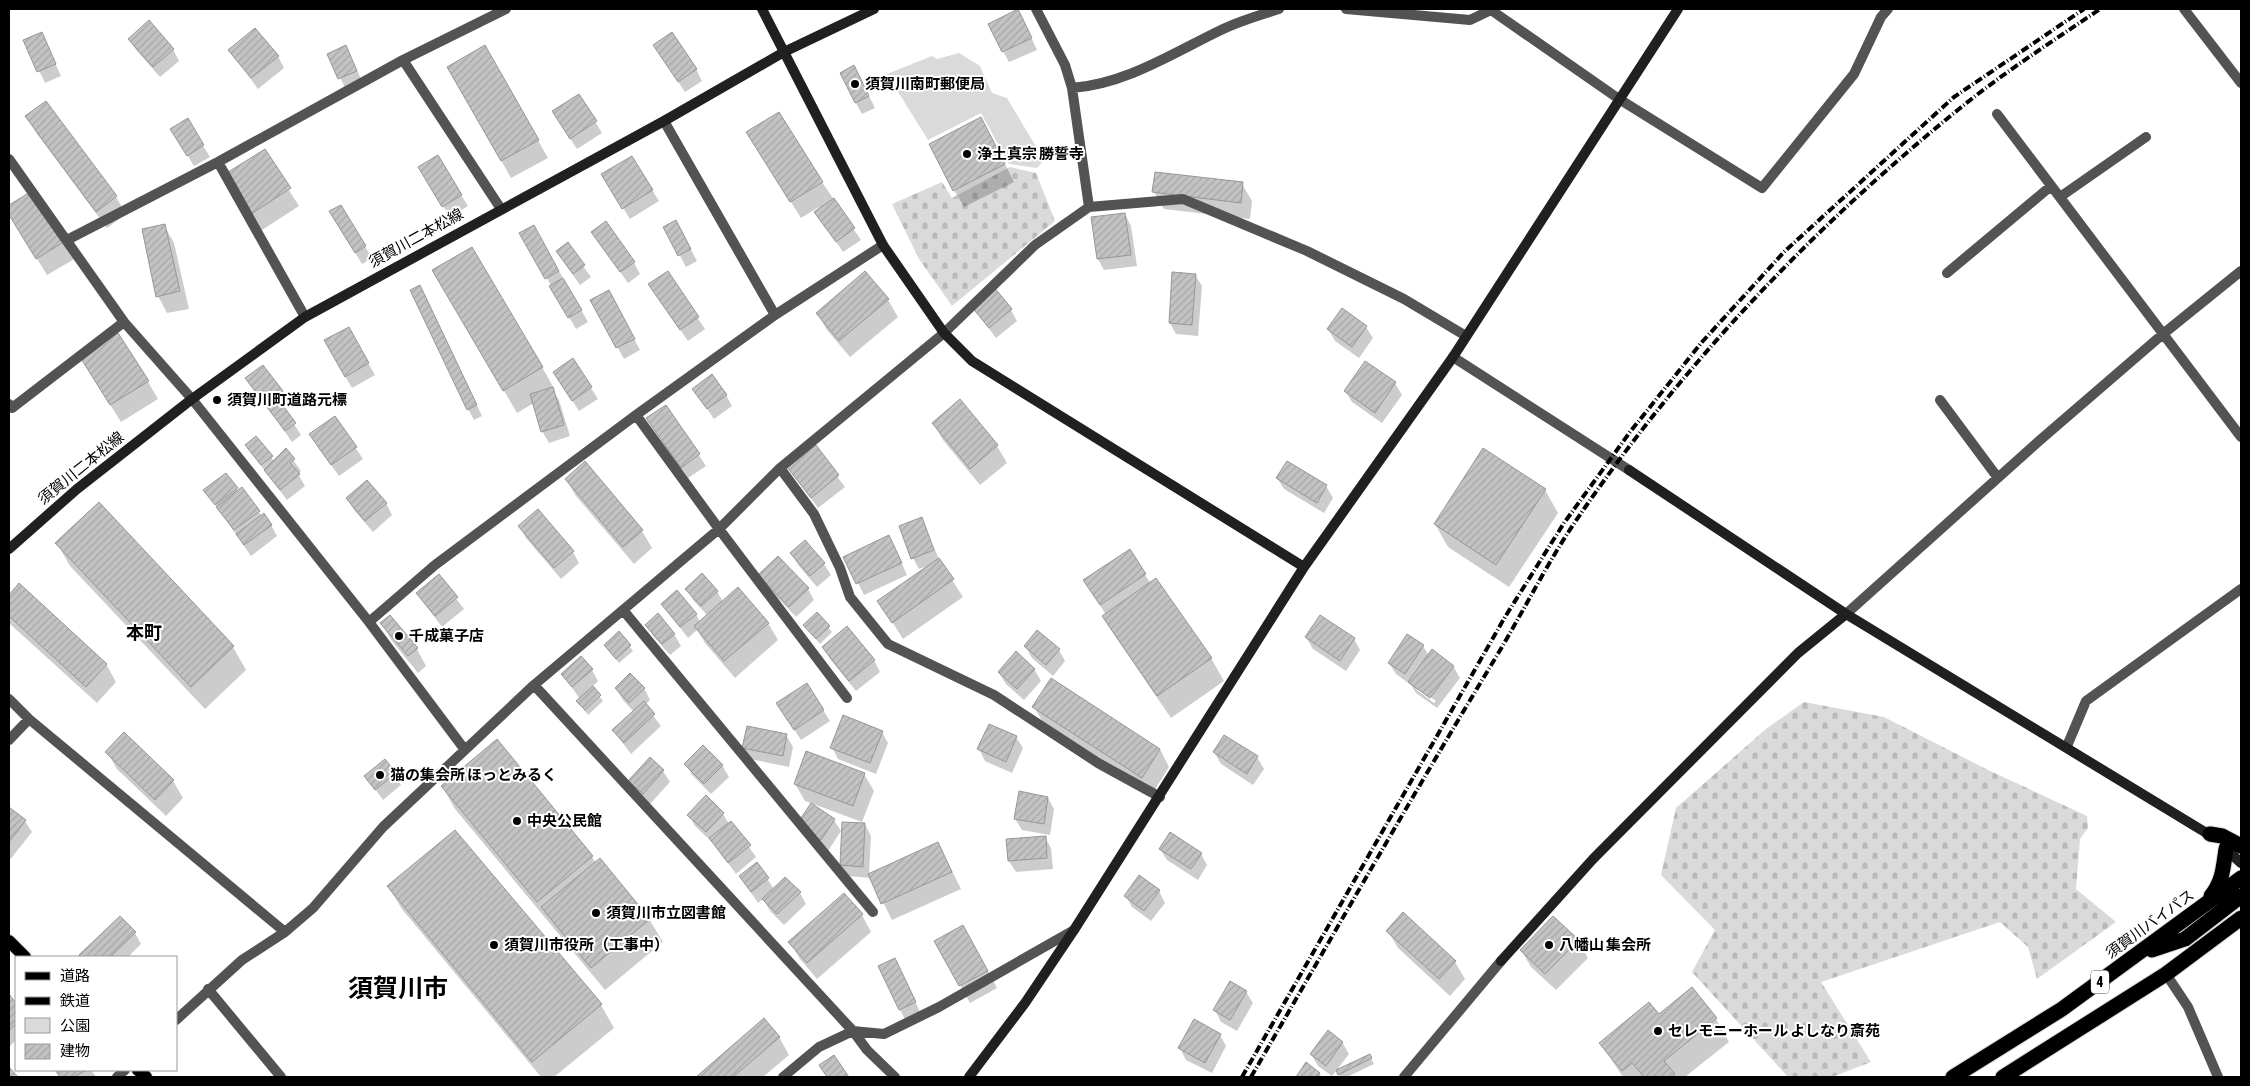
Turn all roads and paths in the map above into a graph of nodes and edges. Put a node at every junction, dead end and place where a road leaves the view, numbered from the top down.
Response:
1 (762, 9) edge
2 (874, 9) edge
3 (1036, 9) edge
4 (1279, 9) edge
5 (1346, 9) edge
6 (1678, 9) edge
7 (1888, 9) edge
8 (2184, 9) edge
9 (499, 10) edge
10 (784, 52) junction
11 (403, 60) junction
12 (2241, 83) edge
13 (1072, 88) junction
14 (1619, 100) junction
15 (1998, 114) dead end
16 (664, 120) junction
17 (2146, 137) dead end
18 (9, 159) edge
19 (218, 162) junction
20 (2051, 186) junction
21 (2060, 197) junction
22 (1089, 207) junction
23 (501, 209) junction
24 (67, 240) junction
25 (883, 245) junction
26 (2241, 271) edge
27 (1947, 273) dead end
28 (775, 315) junction
29 (305, 317) junction
30 (124, 322) junction
31 (944, 333) junction
32 (2163, 334) junction
33 (1466, 336) junction
34 (1453, 357) junction
35 (192, 399) junction
36 (1940, 400) dead end
37 (9, 404) edge
38 (636, 415) junction
39 (2241, 437) edge
40 (780, 468) junction
41 (1998, 478) junction
42 (719, 529) junction
43 (9, 549) edge
44 (1304, 567) junction
45 (2241, 589) edge
46 (624, 610) junction
47 (1846, 614) junction
48 (369, 622) junction
49 (534, 685) junction
50 (847, 698) dead end
51 (9, 699) edge
52 (29, 720) junction
53 (9, 740) edge
54 (2066, 746) junction
55 (465, 750) junction
56 (1160, 797) junction
57 (2210, 834) junction
58 (2241, 846) edge
59 (2226, 849) junction
60 (2241, 863) edge
61 (2241, 878) edge
62 (2241, 896) edge
63 (2198, 910) junction
64 (873, 912) dead end
65 (2241, 918) edge
66 (2241, 925) edge
67 (1074, 930) junction
68 (285, 932) junction
69 (9, 941) edge
70 (2198, 950) junction
71 (2139, 954) junction
72 (24, 956) edge
73 (2166, 974) junction
74 (208, 989) junction
75 (178, 1018) edge
76 (853, 1031) junction
77 (281, 1077) edge
78 (783, 1077) edge
79 (895, 1077) edge
80 (969, 1077) edge
81 (1404, 1077) edge
82 (1953, 1077) edge
83 (2003, 1077) edge
84 (2218, 1077) edge

1 - 10 street
2 - 10 street, 須賀川二本松線
3 - 13 street
4 - 13 street
5 - 14 street
6 - 14 street
7 - 14 street
8 - 12 street
9 - 11 street
10 - 16 street, 須賀川二本松線
10 - 25 street
11 - 19 street
11 - 23 street
13 - 22 street
14 - 33 street
15 - 20 street
16 - 23 street, 須賀川二本松線
16 - 28 street
17 - 21 street
18 - 24 street
19 - 24 street
19 - 29 street
20 - 21 street
20 - 27 street
21 - 32 street
22 - 31 street
22 - 33 street
23 - 29 street, 須賀川二本松線
24 - 30 street
25 - 28 street
25 - 31 street
26 - 32 street
28 - 38 street
29 - 35 street, 須賀川二本松線
30 - 35 street
30 - 37 street
31 - 40 street
31 - 44 street
32 - 39 street
32 - 41 street
33 - 34 street
34 - 44 street
34 - 47 street
35 - 43 street, 須賀川二本松線
35 - 48 street
36 - 41 street
38 - 42 street
38 - 48 street
40 - 42 street
40 - 56 street
41 - 47 street
42 - 46 street
42 - 50 street
44 - 56 street
45 - 54 street
46 - 49 street
46 - 64 street
47 - 54 street
47 - 81 street
48 - 55 street
49 - 55 street
49 - 76 street
51 - 52 street
52 - 53 street
52 - 68 street
54 - 57 street
55 - 68 street
56 - 67 street
57 - 58 highway
57 - 59 street
59 - 60 street
59 - 63 highway
61 - 63 highway, 須賀川バイパス / 4
62 - 71 highway
63 - 71 highway, 須賀川バイパス / 4
65 - 70 highway, 4
66 - 70 highway
67 - 76 street
67 - 80 street
68 - 74 street
69 - 72 main road
70 - 73 highway, 4
71 - 82 highway, 須賀川バイパス / 4
73 - 83 highway, 4
73 - 84 street
74 - 75 street
74 - 77 street
76 - 78 street
76 - 79 street

